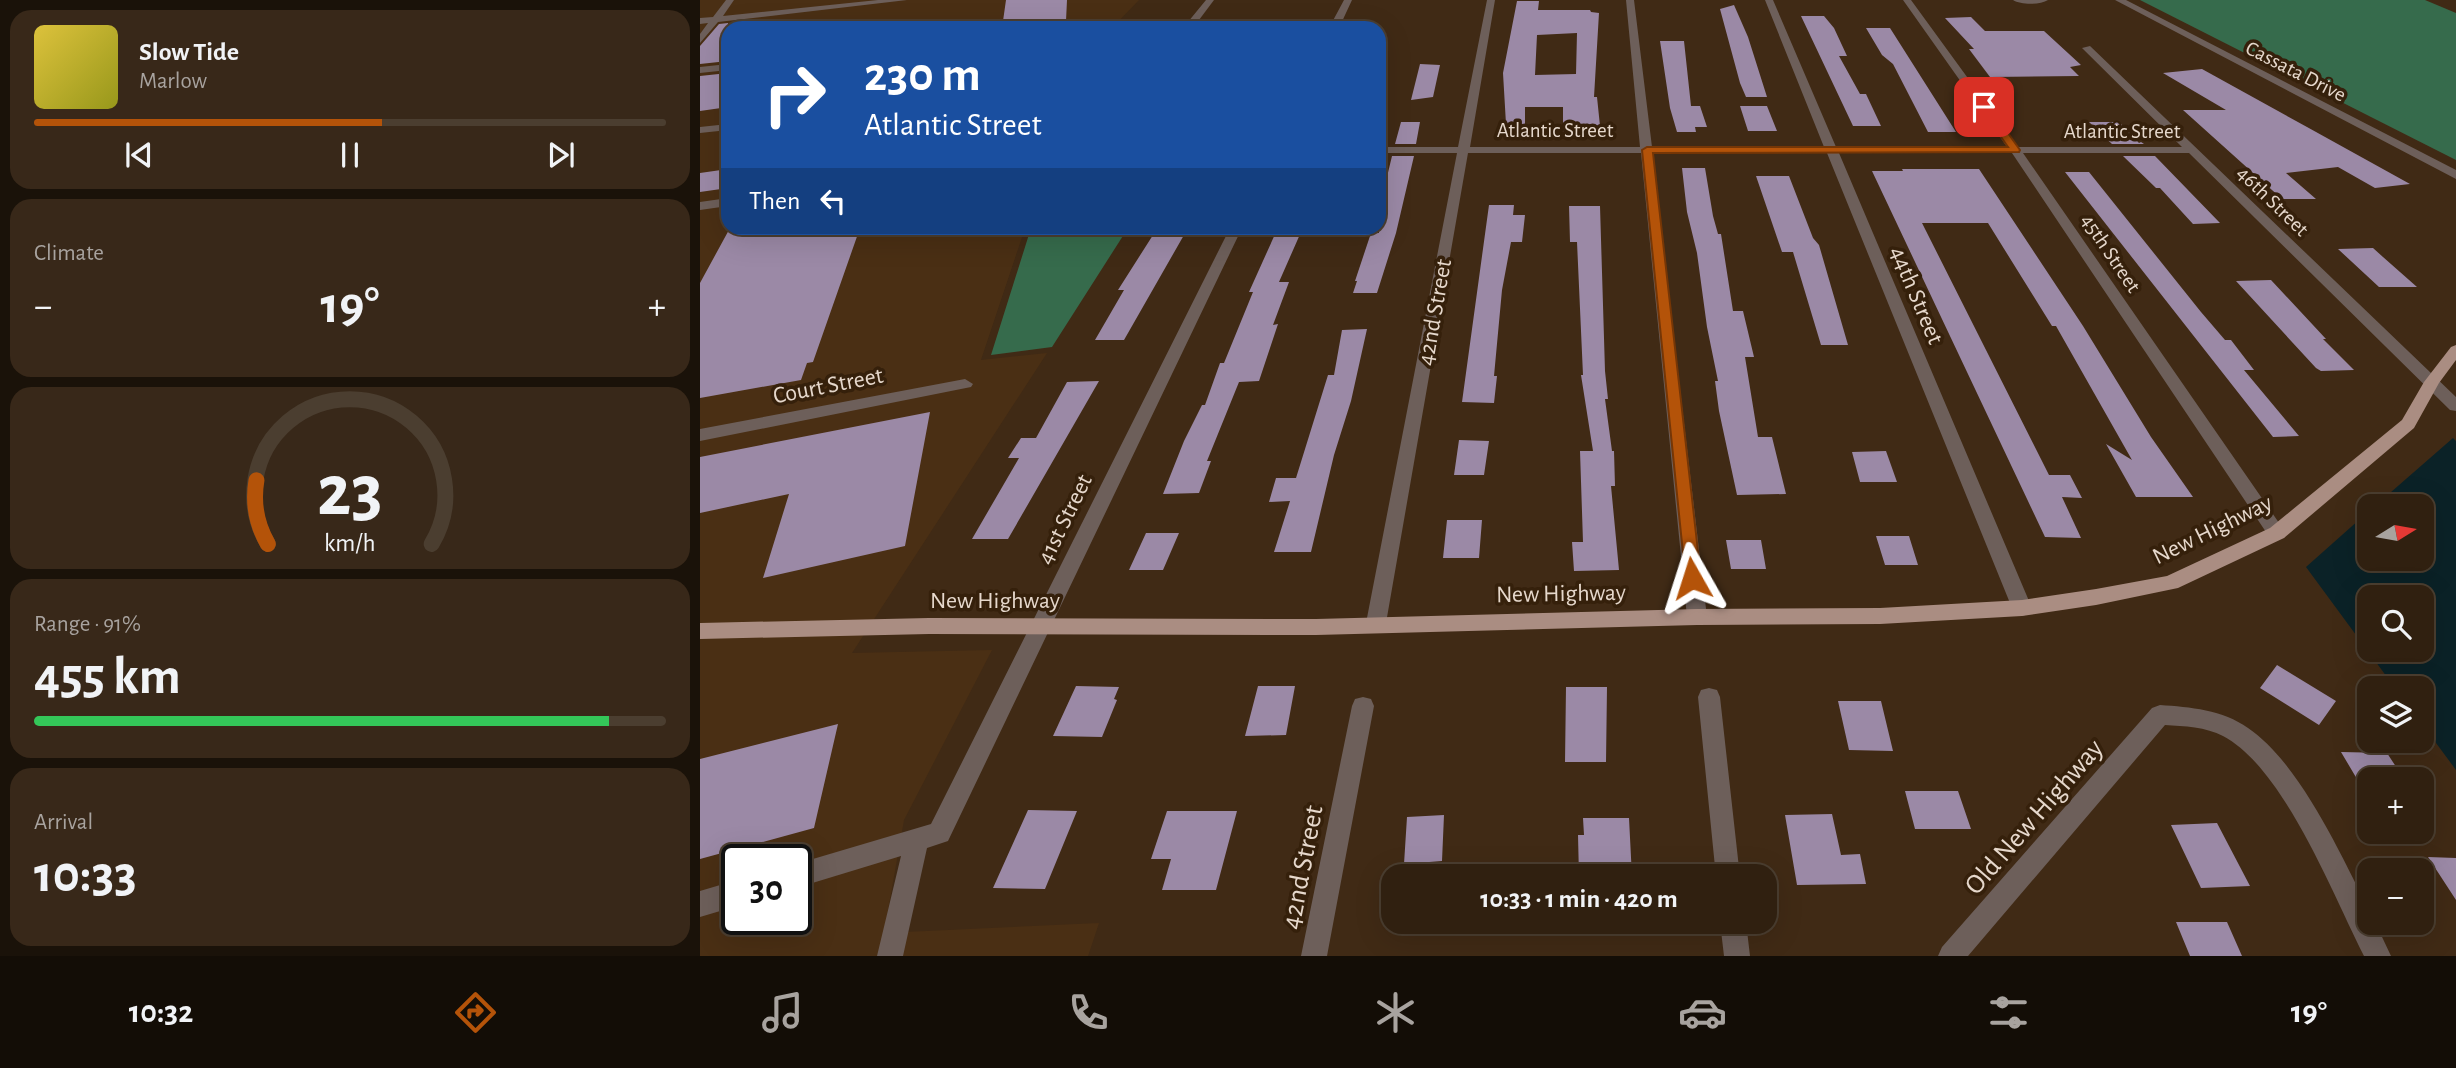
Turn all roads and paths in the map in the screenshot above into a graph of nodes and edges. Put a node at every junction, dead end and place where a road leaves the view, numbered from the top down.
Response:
1 (730, 0) edge
2 (903, 0) edge
3 (1210, 0) edge
4 (1348, 0) edge
5 (1491, 0) edge
6 (1630, 0) edge
7 (1769, 0) edge
8 (1908, 0) edge
9 (2017, 0) edge
10 (2044, 0) edge
11 (2119, 0) edge
12 (716, 19) junction
13 (700, 21) edge
14 (1194, 21) edge
15 (1338, 21) edge
16 (700, 40) edge
17 (2087, 48) dead end
18 (721, 68) edge
19 (700, 70) edge
20 (721, 128) edge
21 (700, 130) edge
22 (1386, 150) edge
23 (1464, 150) junction
24 (1647, 150) junction
25 (1832, 150) junction
26 (2015, 150) junction
27 (2193, 150) junction
28 (2456, 175) edge
29 (721, 203) edge
30 (700, 206) edge
31 (1234, 235) edge
32 (2456, 349) edge
33 (2432, 382) junction
34 (965, 384) dead end
35 (2456, 406) edge
36 (700, 435) edge
37 (2277, 533) junction
38 (2022, 608) junction
39 (1697, 617) junction
40 (1376, 623) junction
41 (1041, 626) junction
42 (700, 631) edge
43 (1709, 697) dead end
44 (1363, 706) dead end
45 (928, 837) junction
46 (1727, 864) edge
47 (812, 871) edge
48 (721, 898) edge
49 (700, 904) edge
50 (1734, 934) edge
51 (890, 956) edge
52 (1314, 956) edge
53 (1737, 956) edge
54 (1951, 956) edge
55 (2378, 956) edge

1 - 12 street
2 - 12 street
3 - 14 street
4 - 15 street
5 - 23 street, 42nd Street
6 - 24 street
7 - 25 street, 44th Street
8 - 26 street, 45th Street
9 - 10 street
11 - 28 street, Cassata Drive
12 - 13 street
12 - 16 street
17 - 27 street, 46th Street
18 - 19 street
20 - 21 street
22 - 23 street, Atlantic Street
23 - 24 street, Atlantic Street
23 - 40 street, 42nd Street
24 - 25 street, Atlantic Street
24 - 39 street
25 - 26 street, Atlantic Street
25 - 38 street, 44th Street
26 - 27 street, Atlantic Street
26 - 37 street, 45th Street
27 - 33 street, 46th Street
29 - 30 street
31 - 41 street, 41st Street
32 - 33 main road, New Highway
33 - 35 street, 46th Street
33 - 37 main road, New Highway
34 - 36 street, Court Street
37 - 38 main road, New Highway
38 - 39 main road, New Highway
39 - 40 main road, New Highway
40 - 41 main road, New Highway
41 - 42 main road, New Highway
41 - 45 street, 41st Street
43 - 46 street
44 - 52 street, 42nd Street
45 - 47 street
45 - 51 street, 41st Street
48 - 49 street
50 - 53 street
54 - 55 street, Old New Highway

